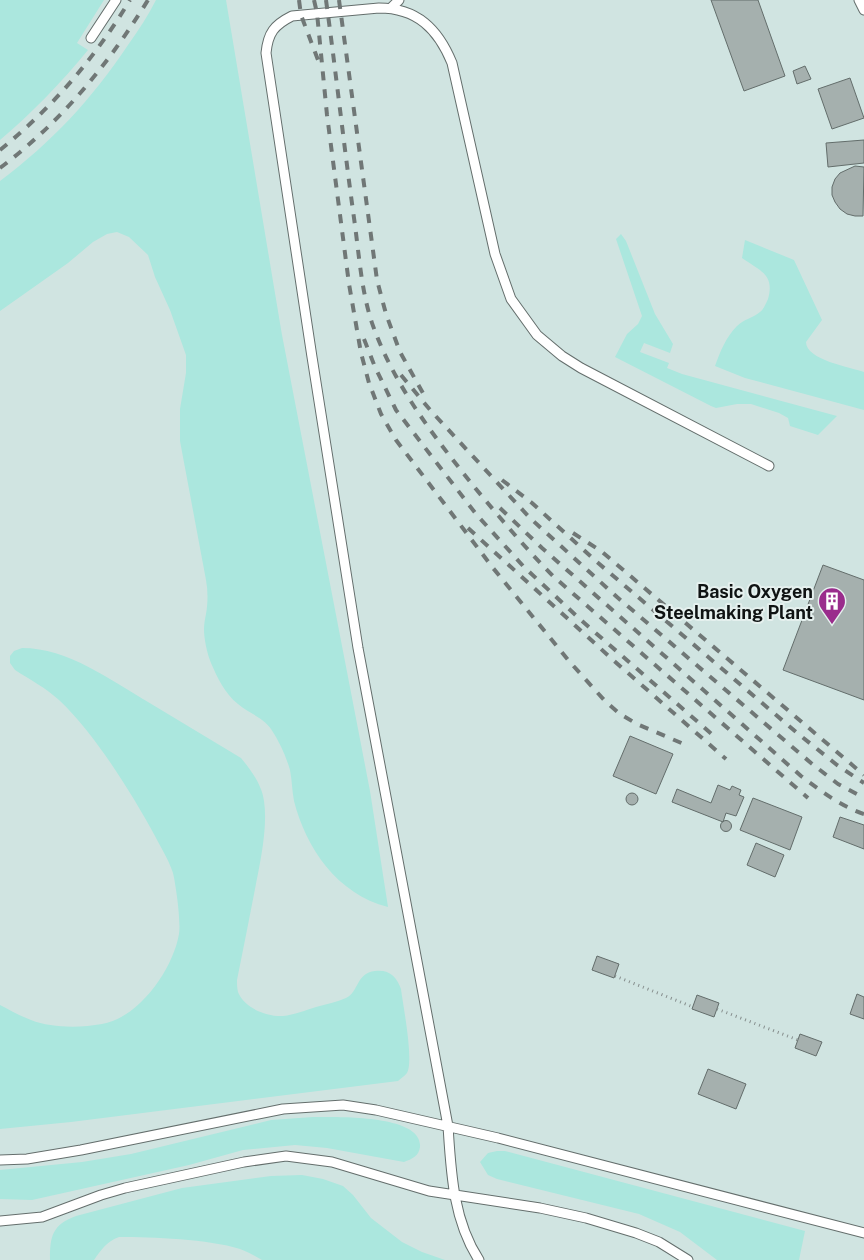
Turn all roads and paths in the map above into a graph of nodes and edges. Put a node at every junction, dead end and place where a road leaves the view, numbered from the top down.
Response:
1 (116, 0) edge
2 (399, 0) edge
3 (391, 8) junction
4 (90, 38) dead end
5 (769, 466) dead end
6 (615, 976) dead end
7 (694, 1007) dead end
8 (717, 1009) dead end
9 (798, 1040) dead end
10 (448, 1126) junction
11 (0, 1160) edge
12 (454, 1195) junction
13 (0, 1222) edge
14 (864, 1232) edge
15 (479, 1260) edge
16 (688, 1260) edge

1 - 4 lane
2 - 3 lane
3 - 5 lane
3 - 10 lane
6 - 7 path
8 - 9 path
10 - 11 lane
10 - 12 lane
10 - 14 lane
12 - 13 lane
12 - 15 lane
12 - 16 lane

